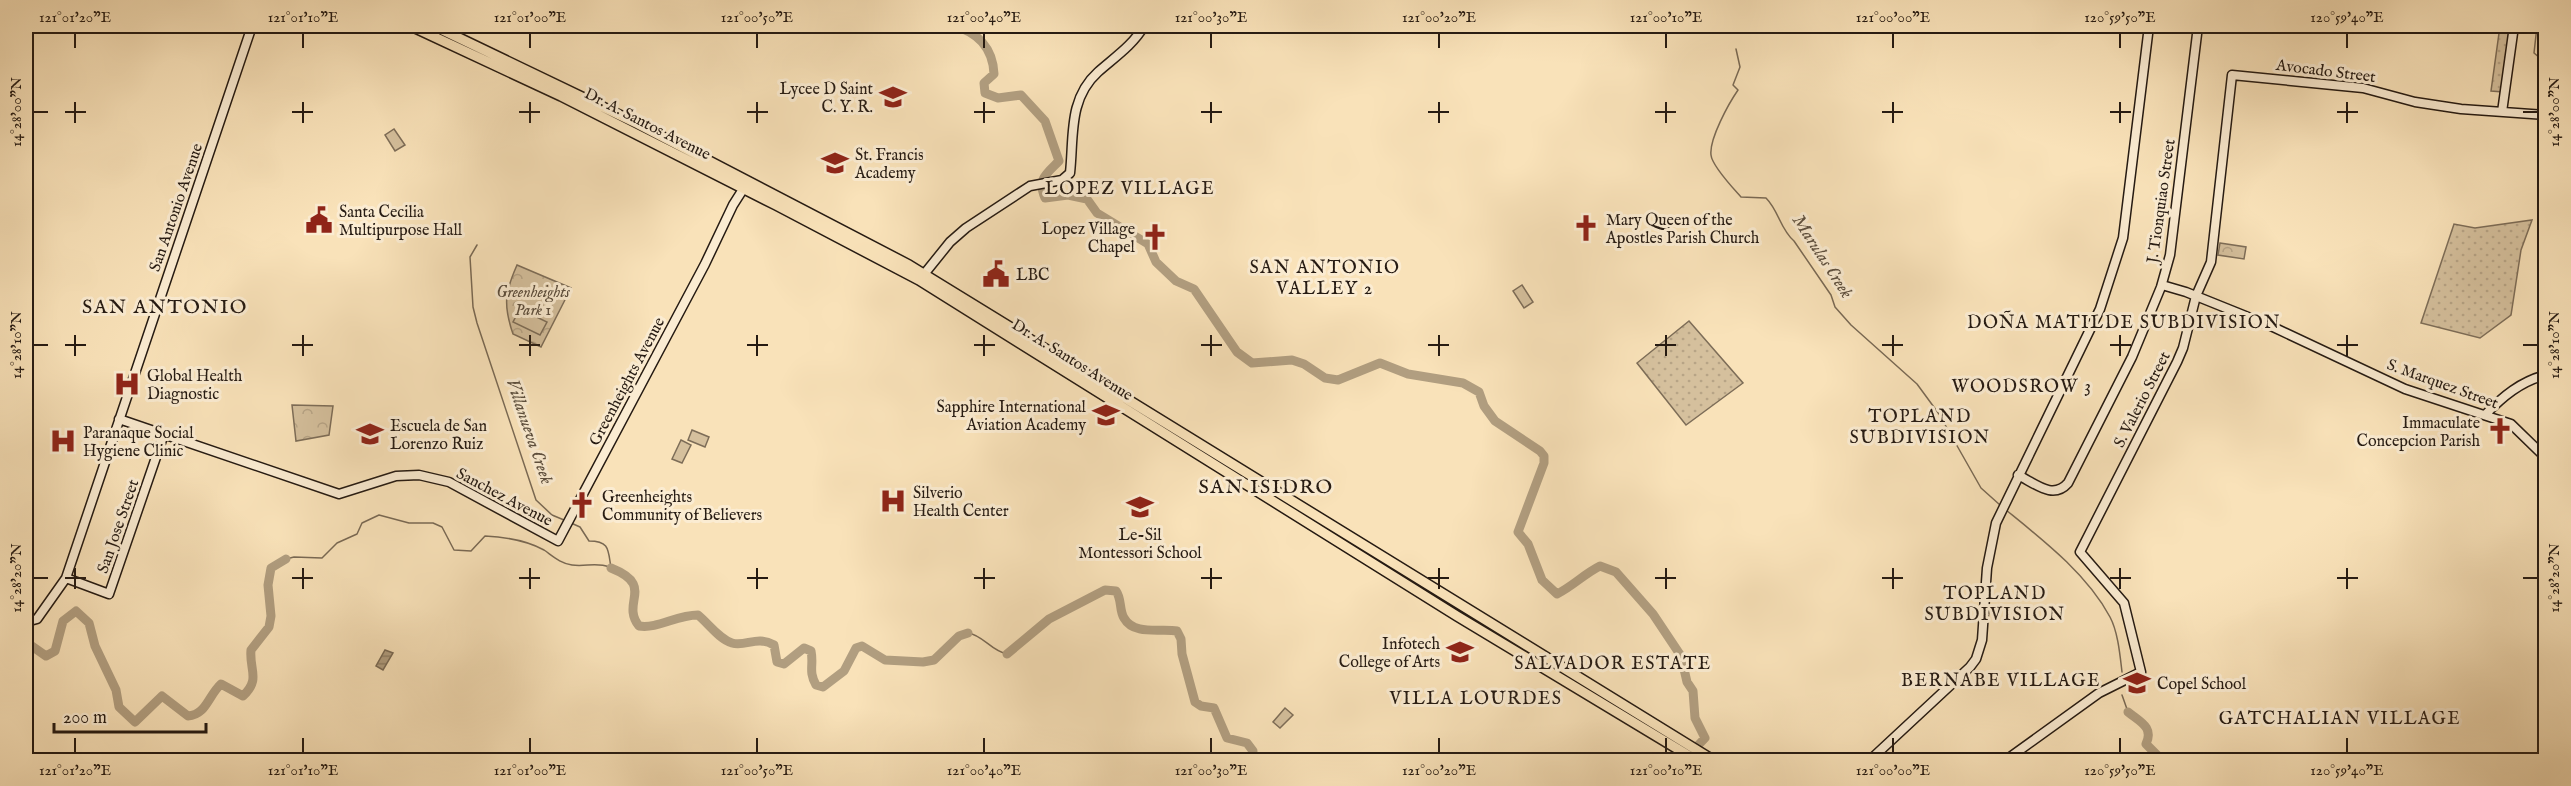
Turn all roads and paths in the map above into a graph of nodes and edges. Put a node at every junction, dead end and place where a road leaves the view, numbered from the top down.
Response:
1 (252, 26) edge
2 (411, 26) edge
3 (434, 26) edge
4 (1144, 26) edge
5 (2149, 26) edge
6 (2198, 26) edge
7 (2514, 26) edge
8 (2232, 75) joint
9 (2502, 112) junction
10 (2546, 115) edge
11 (746, 184) junction
12 (921, 277) junction
13 (2162, 286) junction
14 (2192, 295) junction
15 (2546, 375) edge
16 (2485, 415) junction
17 (119, 420) junction
18 (164, 434) junction
19 (2546, 458) edge
20 (2018, 475) junction
21 (558, 541) joint
22 (66, 578) junction
23 (26, 622) edge
24 (1698, 758) edge
25 (1713, 760) edge
26 (1870, 760) edge
27 (2006, 760) edge

1 - 17 street, San Antonio Avenue
2 - 11 main road, Dr. A. Santos Avenue
3 - 11 main road, Dr. A. Santos Avenue
4 - 12 street
5 - 20 street
6 - 13 street, J. Tionquiao Street
7 - 9 street
8 - 9 street, Avocado Street
8 - 14 street, S. Valerio Street
9 - 10 street, Avocado Street
11 - 12 main road, Dr. A. Santos Avenue
11 - 21 street, Greenheights Avenue
12 - 24 main road, Dr. A. Santos Avenue
13 - 14 street, S. Marquez Street
13 - 20 street, J. Tionquiao Street
14 - 16 street, S. Marquez Street
14 - 27 street, S. Valerio Street
15 - 16 street
16 - 19 street, S. Marquez Street
17 - 18 street, Sanchez Avenue
17 - 22 street, San Antonio Avenue
18 - 21 street, Sanchez Avenue
18 - 22 street, San Jose Street
20 - 26 street
22 - 23 street, San Antonio Avenue
24 - 25 main road, Dr. A. Santos Avenue

